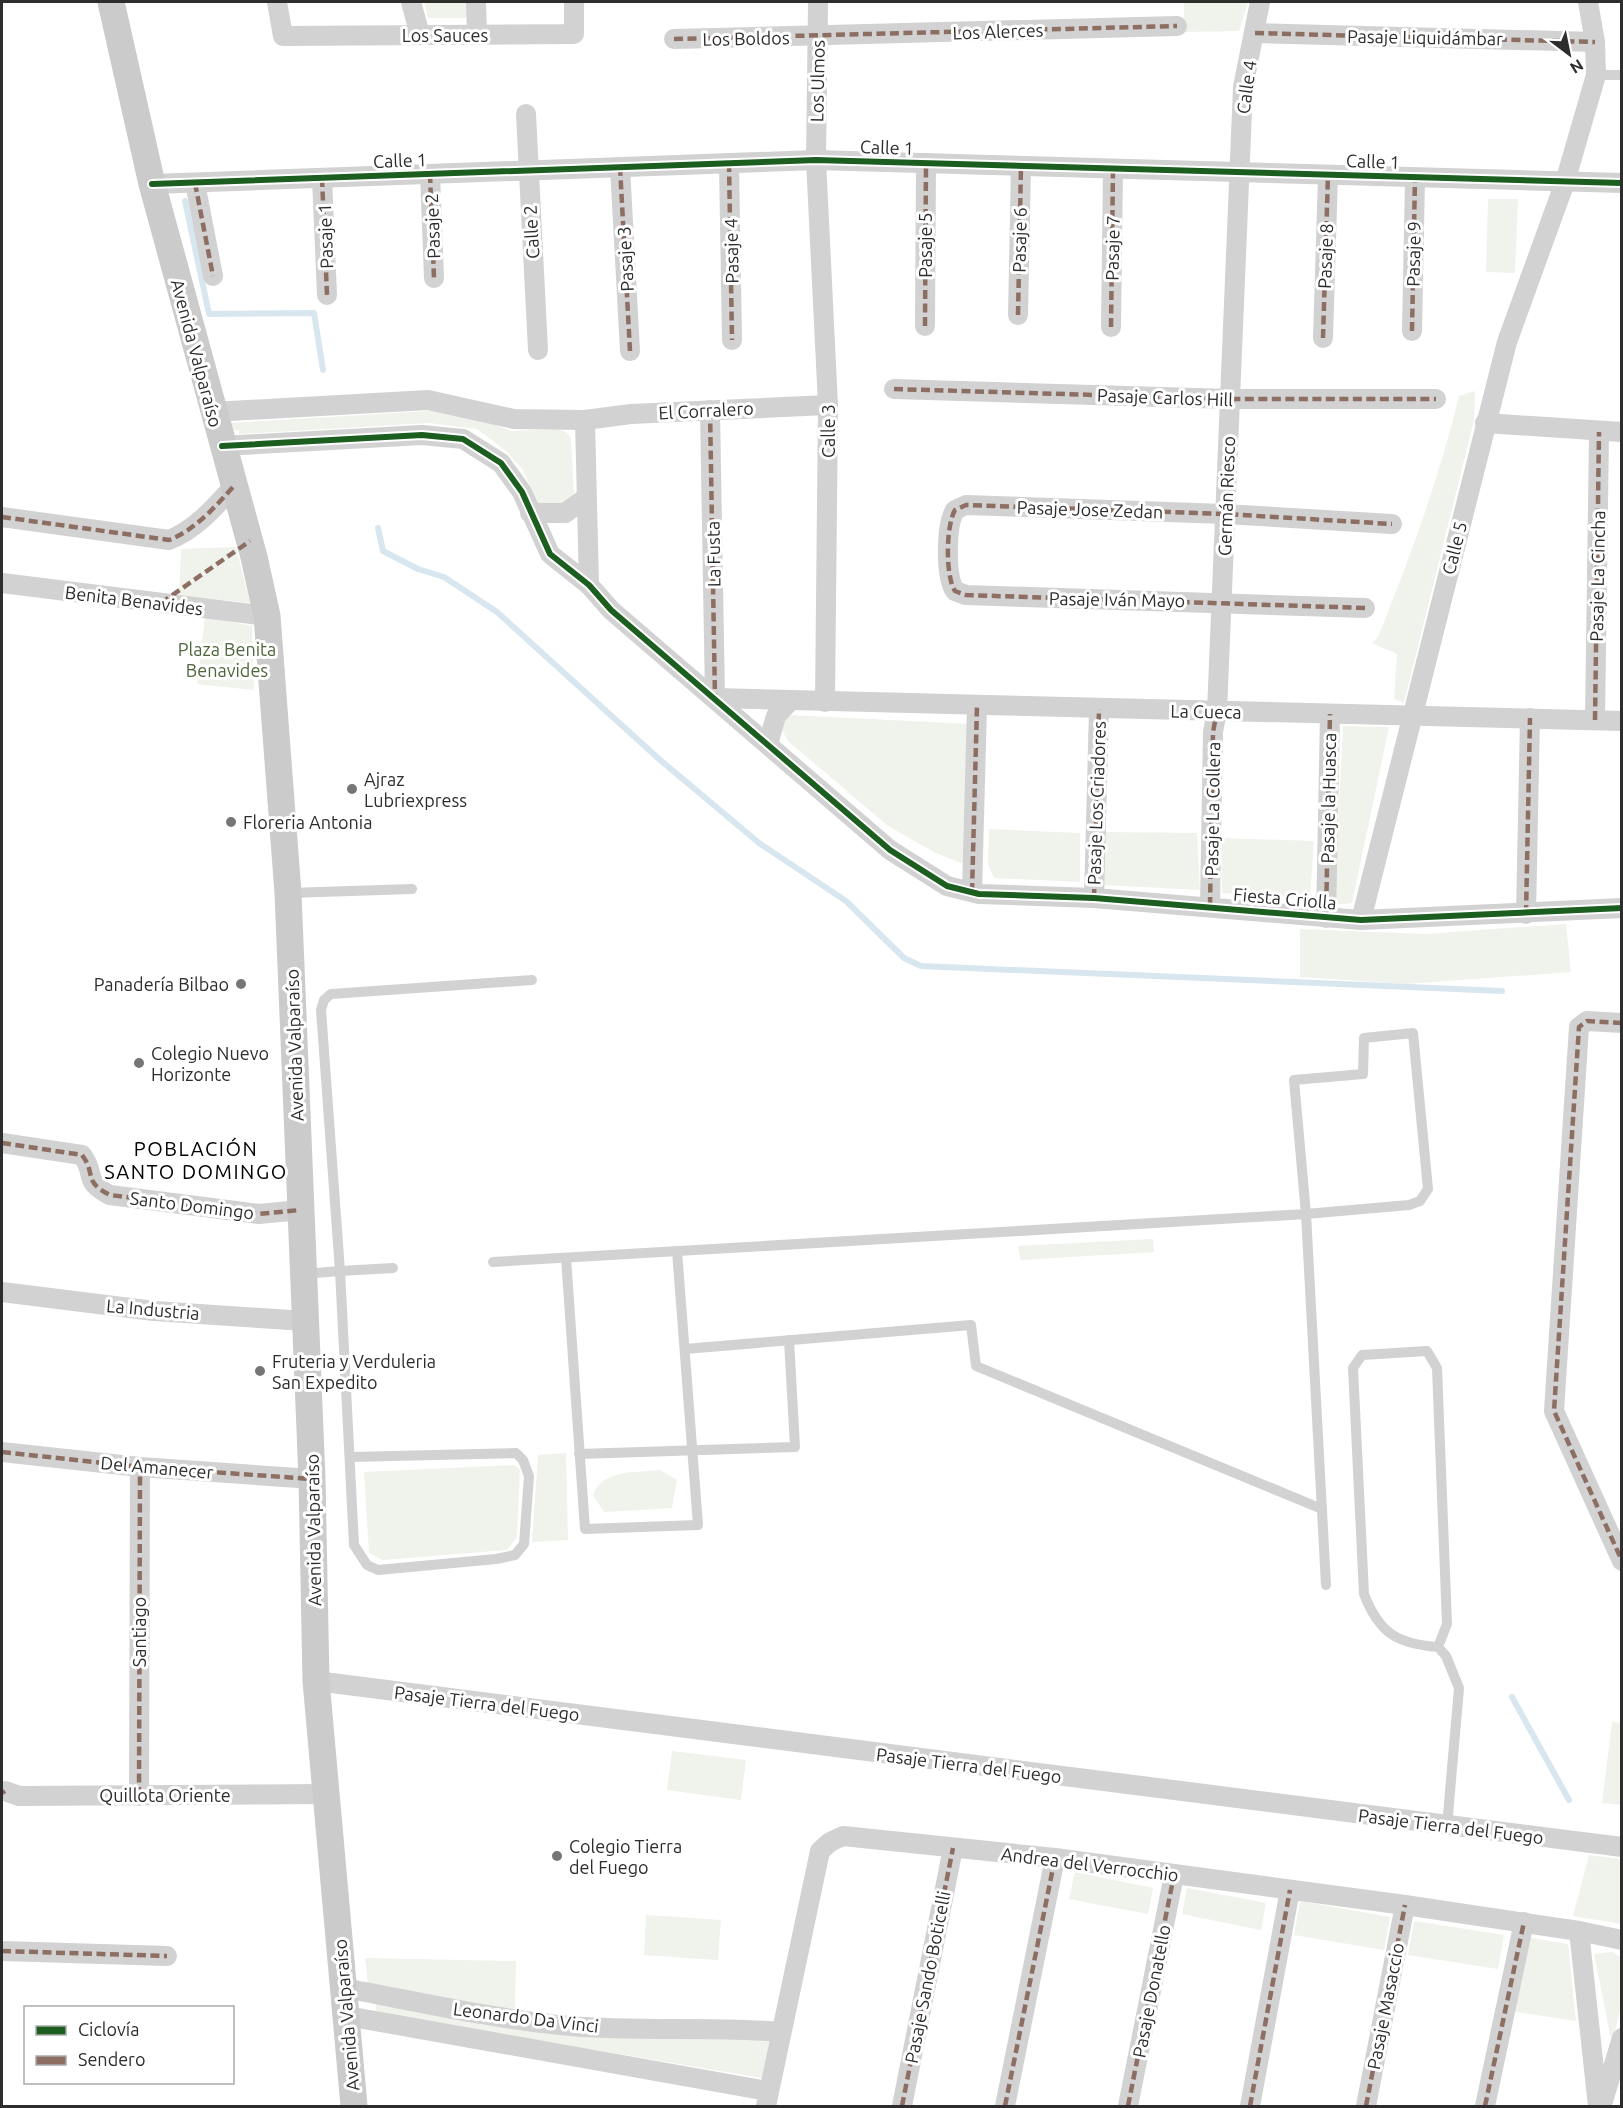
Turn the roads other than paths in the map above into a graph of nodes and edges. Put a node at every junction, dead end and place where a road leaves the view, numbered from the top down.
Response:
1 (111, 2) edge
2 (277, 2) edge
3 (411, 2) edge
4 (476, 2) edge
5 (574, 2) edge
6 (818, 2) edge
7 (1260, 2) edge
8 (1588, 2) edge
9 (1177, 26) dead end
10 (1255, 33) junction
11 (477, 34) junction
12 (420, 35) junction
13 (818, 36) junction
14 (674, 39) dead end
15 (1596, 42) junction
16 (1596, 75) junction
17 (1622, 75) edge
18 (526, 114) dead end
19 (816, 160) junction
20 (729, 163) junction
21 (926, 163) junction
22 (1021, 166) junction
23 (620, 167) junction
24 (1113, 169) junction
25 (528, 171) junction
26 (1239, 172) junction
27 (430, 174) junction
28 (1328, 175) junction
29 (322, 178) junction
30 (1415, 178) junction
31 (1564, 182) junction
32 (195, 183) junction
33 (1622, 183) edge
34 (152, 184) junction
35 (213, 276) dead end
36 (434, 278) dead end
37 (327, 295) dead end
38 (1018, 315) dead end
39 (925, 326) dead end
40 (1111, 327) dead end
41 (1412, 331) dead end
42 (1323, 338) dead end
43 (732, 340) dead end
44 (538, 350) dead end
45 (630, 351) dead end
46 (894, 389) dead end
47 (1230, 399) junction
48 (1436, 399) dead end
49 (828, 405) junction
50 (710, 410) junction
51 (213, 412) junction
52 (585, 420) junction
53 (1485, 423) junction
54 (1599, 432) junction
55 (1622, 432) edge
56 (222, 446) junction
57 (233, 487) junction
58 (586, 498) junction
59 (955, 510) joint
60 (530, 513) junction
61 (1225, 514) junction
62 (2, 516) edge
63 (1392, 524) dead end
64 (2, 583) edge
65 (589, 585) junction
66 (1222, 602) junction
67 (1365, 608) dead end
68 (267, 616) junction
69 (715, 698) junction
70 (791, 700) junction
71 (825, 702) junction
72 (977, 706) junction
73 (1099, 709) junction
74 (1217, 711) junction
75 (1330, 714) junction
76 (1412, 716) junction
77 (1530, 718) junction
78 (1595, 720) junction
79 (1622, 721) edge
80 (768, 744) junction
81 (412, 889) dead end
82 (972, 892) junction
83 (288, 893) junction
84 (1094, 898) junction
85 (1210, 906) junction
86 (1622, 908) edge
87 (1526, 914) junction
88 (1326, 918) junction
89 (1361, 920) junction
90 (532, 980) dead end
91 (1622, 1023) edge
92 (2, 1143) edge
93 (300, 1210) junction
94 (1306, 1214) junction
95 (677, 1251) junction
96 (566, 1258) junction
97 (493, 1262) dead end
98 (393, 1268) dead end
99 (340, 1271) junction
100 (303, 1275) junction
101 (2, 1292) edge
102 (305, 1321) junction
103 (789, 1340) junction
104 (685, 1349) junction
105 (693, 1449) junction
106 (2, 1452) edge
107 (579, 1454) junction
108 (350, 1457) junction
109 (140, 1467) junction
110 (312, 1479) junction
111 (1322, 1509) junction
112 (1622, 1561) edge
113 (1326, 1585) dead end
114 (1438, 1647) junction
115 (316, 1681) junction
116 (3, 1790) edge
117 (326, 1794) junction
118 (139, 1796) junction
119 (1447, 1826) junction
120 (1622, 1847) edge
121 (953, 1848) junction
122 (1055, 1858) junction
123 (1174, 1875) junction
124 (1290, 1890) junction
125 (1405, 1905) junction
126 (1524, 1922) junction
127 (1579, 1931) junction
128 (1622, 1940) edge
129 (2, 1951) edge
130 (167, 1956) dead end
131 (344, 1988) junction
132 (347, 2016) junction
133 (781, 2032) junction
134 (1622, 2038) edge
135 (767, 2098) edge
136 (354, 2106) edge
137 (902, 2106) edge
138 (1005, 2106) edge
139 (1128, 2106) edge
140 (1250, 2106) edge
141 (1366, 2106) edge
142 (1485, 2106) edge
143 (1600, 2106) edge

1 - 34 main road, Avenida Valparaíso
2 - 12 street, Los Sauces
3 - 12 street
4 - 11 street
5 - 11 street, Los Sauces
6 - 13 street, Los Ulmos
7 - 10 street, Calle 4
8 - 15 street, Calle 5
9 - 13 street, Los Alerces
10 - 15 street, Pasaje Liquidámbar
10 - 26 street, Calle 4
11 - 12 street, Los Sauces
13 - 14 street, Los Boldos
13 - 19 street, Los Ulmos
15 - 16 street, Calle 5
16 - 17 lane
16 - 31 street, Calle 5
18 - 25 street, Calle 2
19 - 20 street, Calle 1
19 - 21 street, Calle 1
19 - 49 street, Calle 3
20 - 23 street, Calle 1
20 - 43 street, Pasaje 4
21 - 22 street, Calle 1
21 - 39 street, Pasaje 5
22 - 24 street, Calle 1
22 - 38 street, Pasaje 6
23 - 25 street, Calle 1
23 - 45 street, Pasaje 3
24 - 26 street, Calle 1
24 - 40 street, Pasaje 7
25 - 27 street, Calle 1
25 - 44 street, Calle 2
26 - 28 street, Calle 1
26 - 47 street, Germán Riesco
27 - 29 street, Calle 1
27 - 36 street, Pasaje 2
28 - 30 street, Calle 1
28 - 42 street, Pasaje 8
29 - 32 street, Calle 1
29 - 37 street, Pasaje 1
30 - 31 street, Calle 1
30 - 41 street, Pasaje 9
31 - 33 street, Calle 1
31 - 53 street, Calle 5
32 - 34 street, Calle 1
32 - 35 street
34 - 51 main road, Avenida Valparaíso
46 - 47 street, Pasaje Carlos Hill
47 - 48 street, Pasaje Carlos Hill
47 - 61 street, Germán Riesco
49 - 50 street, El Corralero
49 - 71 street, Calle 3
50 - 52 street, El Corralero
50 - 69 street, La Fusta
51 - 52 street, El Corralero
51 - 56 main road, Avenida Valparaíso
52 - 58 street
53 - 54 street
53 - 76 street, Calle 5
54 - 55 street
54 - 78 street, Pasaje La Cincha
56 - 57 main road, Avenida Valparaíso
56 - 60 street, Fiesta Criolla
57 - 62 street
57 - 68 main road, Avenida Valparaíso
58 - 60 street
58 - 65 street
59 - 61 street, Pasaje Jose Zedan
59 - 66 street, Pasaje Iván Mayo
60 - 65 street, Fiesta Criolla
61 - 63 street, Pasaje Jose Zedan
61 - 66 street, Germán Riesco
64 - 68 street, Benita Benavides
65 - 69 street, Fiesta Criolla
66 - 67 street, Pasaje Iván Mayo
66 - 74 street, Germán Riesco
68 - 83 main road, Avenida Valparaíso
69 - 70 street, La Cueca
69 - 80 street, Fiesta Criolla
70 - 71 street, La Cueca
70 - 80 street
71 - 72 street, La Cueca
72 - 73 street, La Cueca
72 - 82 street
73 - 74 street, La Cueca
73 - 84 street, Pasaje Los Criadores
74 - 75 street, La Cueca
74 - 85 street, Pasaje La Collera
75 - 76 street, La Cueca
75 - 88 street, Pasaje la Huasca
76 - 77 street, La Cueca
76 - 89 street, Calle 5
77 - 78 street, La Cueca
77 - 87 street
78 - 79 street, La Cueca
80 - 82 street, Fiesta Criolla
81 - 83 lane
82 - 84 street, Fiesta Criolla
83 - 93 main road, Avenida Valparaíso
84 - 85 street, Fiesta Criolla
85 - 88 street, Fiesta Criolla
86 - 87 street, Fiesta Criolla
87 - 89 street, Fiesta Criolla
88 - 89 street, Fiesta Criolla
90 - 99 lane
91 - 112 street
92 - 93 street, Santo Domingo
93 - 100 main road, Avenida Valparaíso
94 - 94 lane
94 - 95 lane
94 - 111 lane
95 - 96 lane
95 - 104 lane
96 - 97 lane
96 - 107 lane
98 - 99 lane
99 - 100 lane
99 - 108 lane
100 - 102 main road, Avenida Valparaíso
101 - 102 street, La Industria
102 - 110 main road, Avenida Valparaíso
103 - 104 lane
103 - 105 lane
103 - 111 lane
104 - 105 lane
105 - 107 lane
105 - 107 lane
106 - 109 street, Del Amanecer
108 - 108 lane
109 - 110 street, Del Amanecer
109 - 118 street, Santiago
110 - 115 main road, Avenida Valparaíso
111 - 113 lane
114 - 114 lane
114 - 119 lane
115 - 117 main road, Avenida Valparaíso
115 - 119 street, Pasaje Tierra del Fuego
116 - 118 street, Quillota Oriente
117 - 118 street, Quillota Oriente
117 - 131 main road, Avenida Valparaíso
119 - 120 street, Pasaje Tierra del Fuego
121 - 122 street, Andrea del Verrocchio
121 - 133 street, Andrea del Verrocchio
121 - 137 street, Pasaje Sando Boticelli
122 - 123 street, Andrea del Verrocchio
122 - 138 street
123 - 124 street, Andrea del Verrocchio
123 - 139 street, Pasaje Donatello
124 - 125 street, Andrea del Verrocchio
124 - 140 street
125 - 126 street, Andrea del Verrocchio
125 - 141 street, Pasaje Masaccio
126 - 127 street, Andrea del Verrocchio
126 - 142 street
127 - 128 street, Andrea del Verrocchio
127 - 143 street
129 - 130 street
131 - 132 main road, Avenida Valparaíso
131 - 133 street, Leonardo Da Vinci
132 - 135 street, Leonardo Da Vinci
132 - 136 main road, Avenida Valparaíso
133 - 135 street, Andrea del Verrocchio
134 - 143 street

